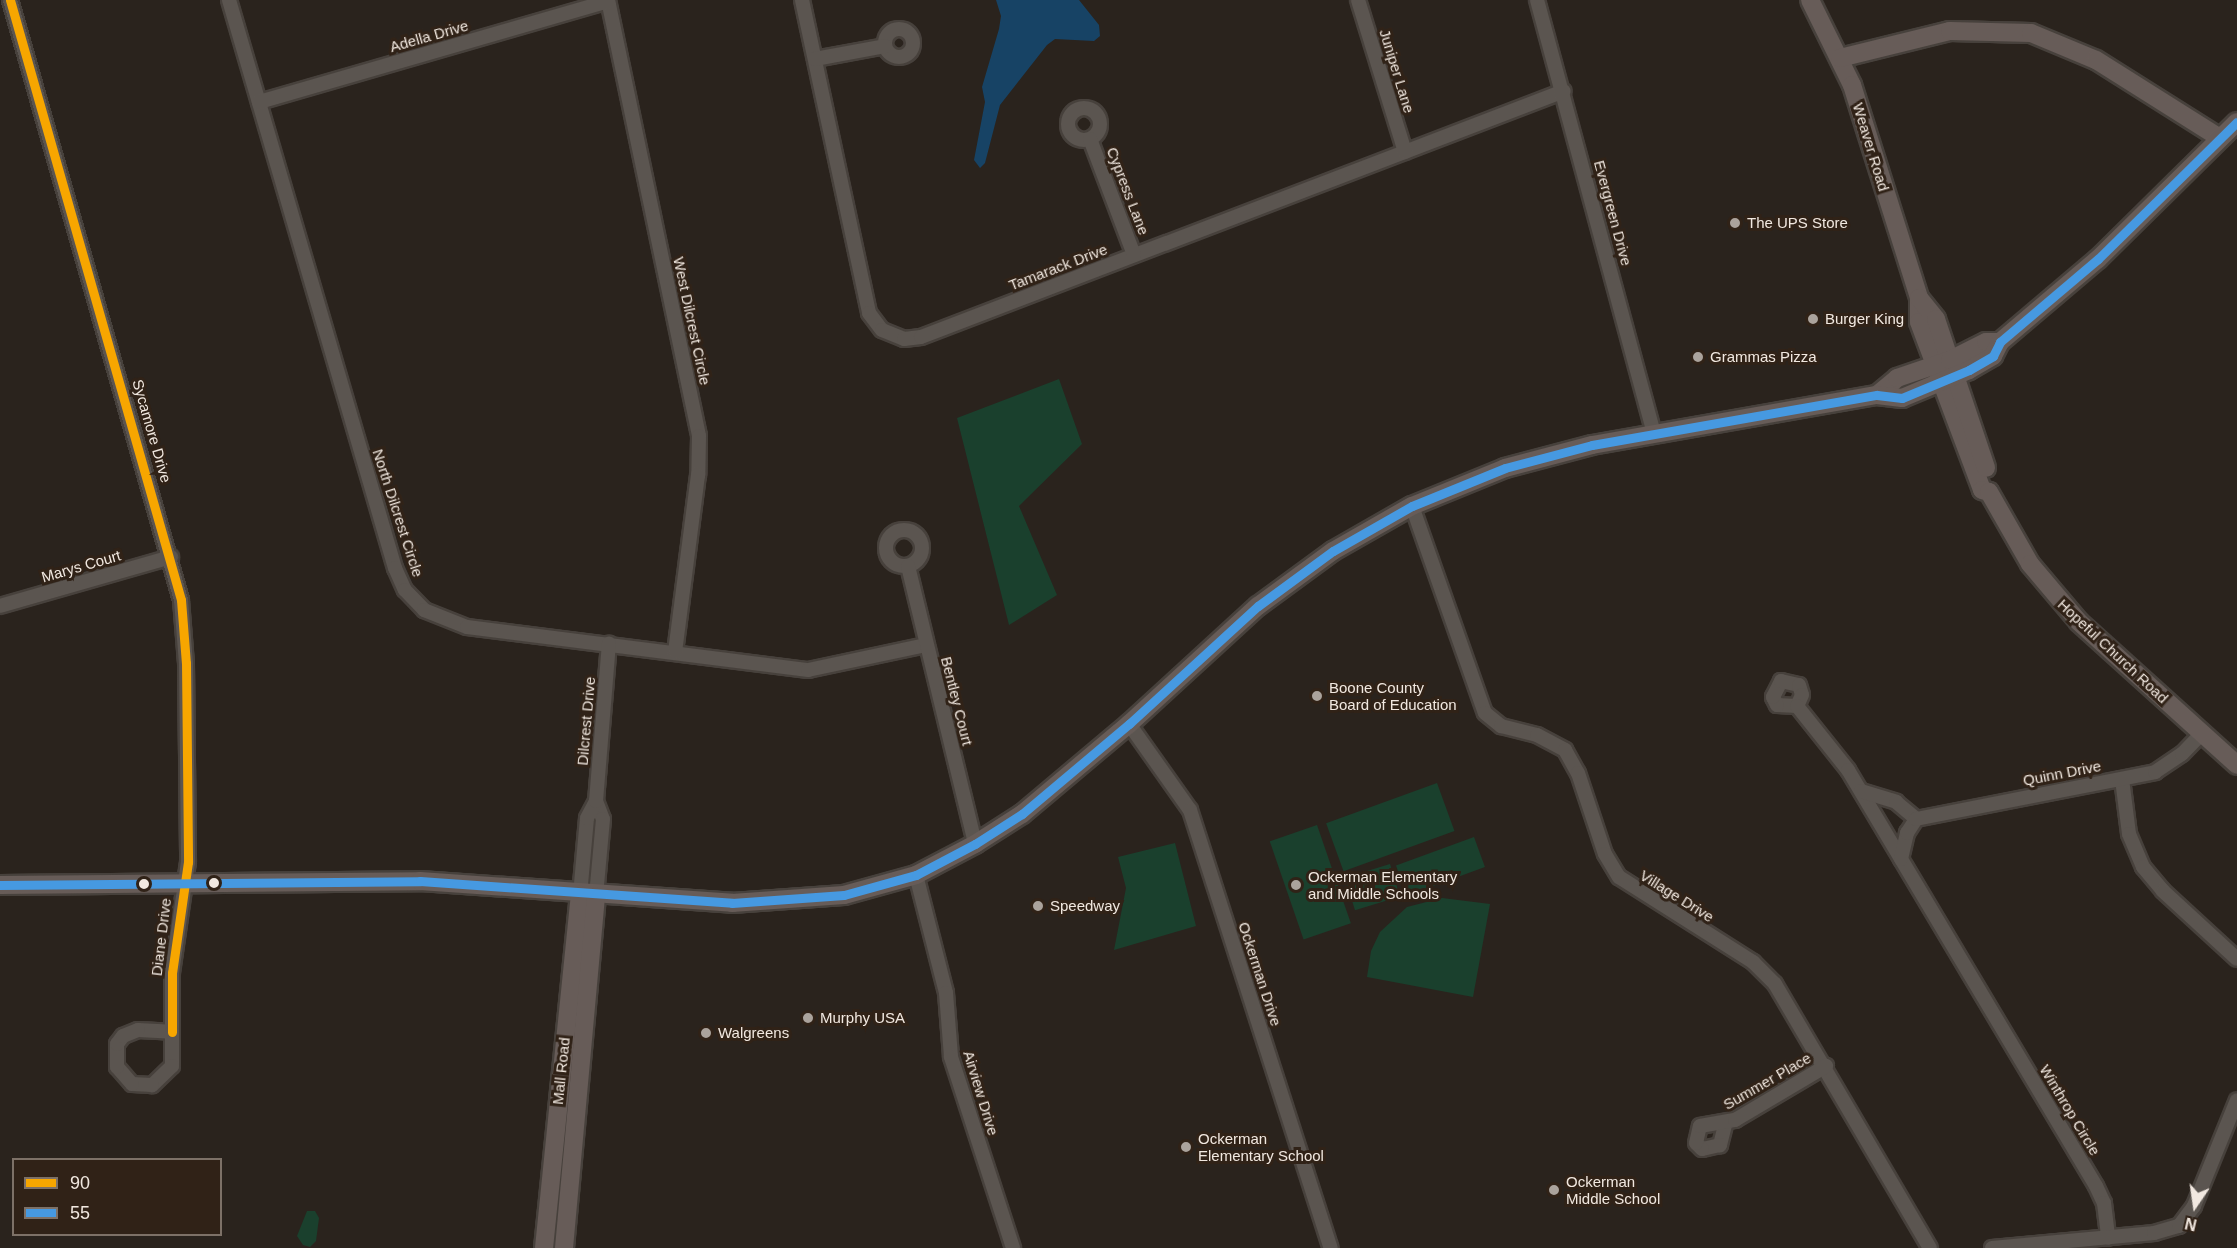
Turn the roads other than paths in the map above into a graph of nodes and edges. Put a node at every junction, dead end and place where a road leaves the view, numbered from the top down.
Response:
1 (10, 0) edge
2 (229, 0) edge
3 (802, 0) edge
4 (1358, 0) edge
5 (1537, 0) edge
6 (1810, 0) edge
7 (608, 1) edge
8 (885, 46) dead end
9 (1840, 58) junction
10 (815, 59) junction
11 (1564, 91) junction
12 (259, 102) junction
13 (2237, 122) edge
14 (2220, 138) junction
15 (1090, 139) dead end
16 (1405, 152) junction
17 (1134, 255) junction
18 (1945, 372) junction
19 (1654, 434) junction
20 (1412, 506) junction
21 (171, 557) junction
22 (908, 566) dead end
23 (0, 606) edge
24 (609, 644) junction
25 (926, 645) junction
26 (675, 652) junction
27 (1797, 706) dead end
28 (1129, 724) junction
29 (2202, 733) junction
30 (2237, 765) edge
31 (2122, 779) junction
32 (1861, 791) junction
33 (1916, 819) junction
34 (975, 844) junction
35 (1901, 859) junction
36 (916, 875) junction
37 (184, 883) junction
38 (0, 885) edge
39 (588, 895) junction
40 (2237, 959) edge
41 (172, 1032) junction
42 (1826, 1066) junction
43 (2237, 1100) edge
44 (1725, 1125) dead end
45 (2108, 1238) junction
46 (544, 1248) edge
47 (564, 1248) edge
48 (1013, 1248) edge
49 (1331, 1248) edge
50 (1930, 1248) edge
51 (1992, 1248) edge

1 - 21 street, Sycamore Drive
2 - 12 street, North Dilcrest Circle
3 - 10 street, Tamarack Drive
4 - 16 street, Juniper Lane
5 - 11 street, Evergreen Drive
6 - 9 main road, Weaver Road
7 - 12 street, Adella Drive
7 - 26 street, West Dilcrest Circle
8 - 10 street
9 - 14 main road
9 - 18 main road, Weaver Road
10 - 17 street, Tamarack Drive
11 - 16 street, Tamarack Drive
11 - 19 street, Evergreen Drive
12 - 24 street, North Dilcrest Circle
13 - 14 main road
14 - 18 main road
15 - 17 street, Cypress Lane
16 - 17 street, Tamarack Drive
18 - 19 main road
18 - 29 main road, Hopeful Church Road
19 - 20 main road
20 - 28 main road
20 - 42 street, Village Drive
21 - 23 street, Marys Court
21 - 37 street, Sycamore Drive
22 - 25 street, Bentley Court
24 - 26 street, North Dilcrest Circle
24 - 39 street, Dilcrest Drive
25 - 26 street, North Dilcrest Circle
25 - 34 street, Bentley Court
27 - 32 street, Winthrop Circle
28 - 34 main road
28 - 49 street, Ockerman Drive
29 - 30 main road, Hopeful Church Road
29 - 31 street, Quinn Drive
31 - 33 street, Quinn Drive
31 - 40 street
32 - 33 street
32 - 35 street, Winthrop Circle
33 - 35 street
34 - 36 main road
35 - 45 street, Winthrop Circle
36 - 39 main road
36 - 48 street, Airview Drive
37 - 38 main road
37 - 39 main road
37 - 41 street, Diane Drive
39 - 46 main road, Mall Road
39 - 47 main road, Mall Road
41 - 41 street, Diane Drive
42 - 44 street, Summer Place
42 - 50 street, Village Drive
43 - 45 street
45 - 51 street

